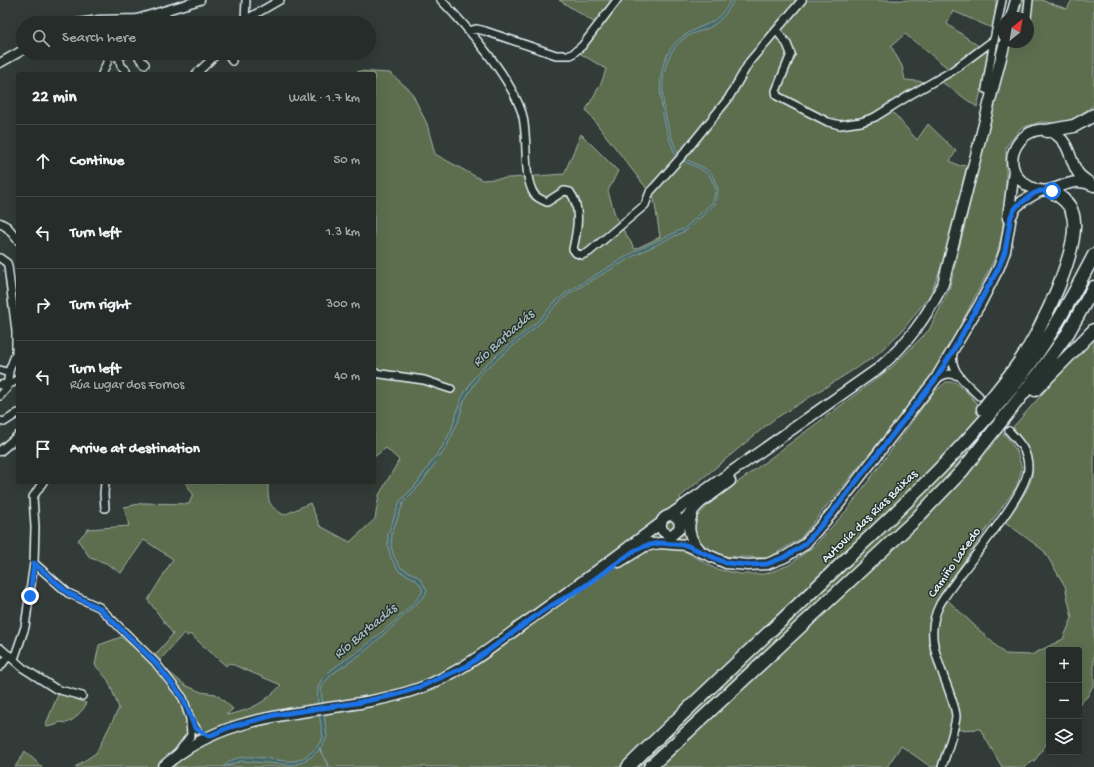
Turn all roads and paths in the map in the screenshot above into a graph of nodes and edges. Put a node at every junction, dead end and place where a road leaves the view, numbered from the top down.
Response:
1 (200, 0) edge
2 (246, 0) edge
3 (280, 0) edge
4 (441, 0) edge
5 (617, 0) edge
6 (802, 0) edge
7 (1002, 0) edge
8 (1016, 0) edge
9 (1027, 0) edge
10 (168, 11) junction
11 (1013, 12) edge
12 (1027, 12) edge
13 (149, 16) edge
14 (164, 16) edge
15 (244, 16) edge
16 (252, 16) edge
17 (468, 31) junction
18 (777, 31) junction
19 (994, 40) junction
20 (1003, 48) edge
21 (16, 54) edge
22 (108, 60) edge
23 (120, 60) edge
24 (141, 60) edge
25 (211, 60) edge
26 (0, 63) edge
27 (145, 64) dead end
28 (103, 72) edge
29 (126, 72) edge
30 (198, 72) edge
31 (992, 92) junction
32 (1094, 115) edge
33 (1047, 131) junction
34 (1014, 170) junction
35 (1092, 185) edge
36 (1046, 191) junction
37 (0, 223) edge
38 (1008, 230) junction
39 (16, 238) edge
40 (1094, 255) edge
41 (0, 258) edge
42 (1094, 287) edge
43 (1094, 330) edge
44 (953, 351) junction
45 (944, 366) junction
46 (0, 370) edge
47 (953, 372) junction
48 (9, 373) junction
49 (376, 373) edge
50 (935, 380) junction
51 (14, 384) edge
52 (0, 385) edge
53 (451, 389) dead end
54 (846, 392) junction
55 (0, 396) edge
56 (979, 396) dead end
57 (16, 414) edge
58 (0, 421) edge
59 (1009, 431) dead end
60 (992, 434) junction
61 (16, 438) edge
62 (0, 451) edge
63 (42, 484) edge
64 (105, 484) edge
65 (105, 508) dead end
66 (693, 510) junction
67 (670, 515) junction
68 (661, 523) junction
69 (680, 525) junction
70 (667, 534) junction
71 (689, 543) junction
72 (863, 544) junction
73 (645, 546) junction
74 (34, 563) junction
75 (544, 610) junction
76 (0, 648) edge
77 (12, 657) junction
78 (0, 667) edge
79 (82, 696) dead end
80 (190, 719) junction
81 (197, 730) junction
82 (191, 735) junction
83 (209, 736) junction
84 (194, 745) junction
85 (175, 756) junction
86 (163, 767) edge
87 (628, 767) edge
88 (650, 767) edge
89 (942, 767) edge

1 - 10 street
2 - 15 street
3 - 16 street
4 - 17 street
5 - 17 street
6 - 18 street
7 - 19 street
8 - 11 main road
9 - 12 street
10 - 13 street
10 - 14 street
17 - 18 street
18 - 19 street
19 - 31 street
20 - 31 main road
21 - 26 street
22 - 28 street
23 - 29 street
24 - 27 street
25 - 30 street
31 - 54 main road
32 - 33 highway
33 - 34 main road
33 - 35 main road
34 - 36 main road
34 - 38 main road
35 - 36 main road
36 - 38 main road
36 - 72 highway
37 - 39 street
38 - 44 main road
40 - 72 highway, Autovía das Rías Baixas
41 - 48 street
42 - 60 highway
43 - 60 highway
44 - 45 main road
44 - 47 street
45 - 47 street
45 - 50 main road
46 - 48 street
47 - 50 street
47 - 56 street
48 - 51 street
49 - 53 street
50 - 71 main road
51 - 52 street
51 - 55 street
54 - 66 main road
54 - 67 main road
57 - 58 street
59 - 89 street, Camiño Laxedo
60 - 88 highway
61 - 62 street
63 - 74 street
64 - 65 street
66 - 69 main road
66 - 71 main road
67 - 68 main road
67 - 69 main road
68 - 70 main road
68 - 75 main road
69 - 70 main road
69 - 71 main road
70 - 71 main road
70 - 73 main road
71 - 73 main road
72 - 87 highway, Autovía das Rías Baixas
73 - 75 main road
74 - 77 street
74 - 80 street
75 - 83 main road
76 - 77 street
77 - 78 street
77 - 79 street
80 - 81 street
80 - 82 street
81 - 82 street
81 - 83 street
82 - 84 street
82 - 85 street
83 - 84 main road
84 - 85 main road
85 - 86 main road

